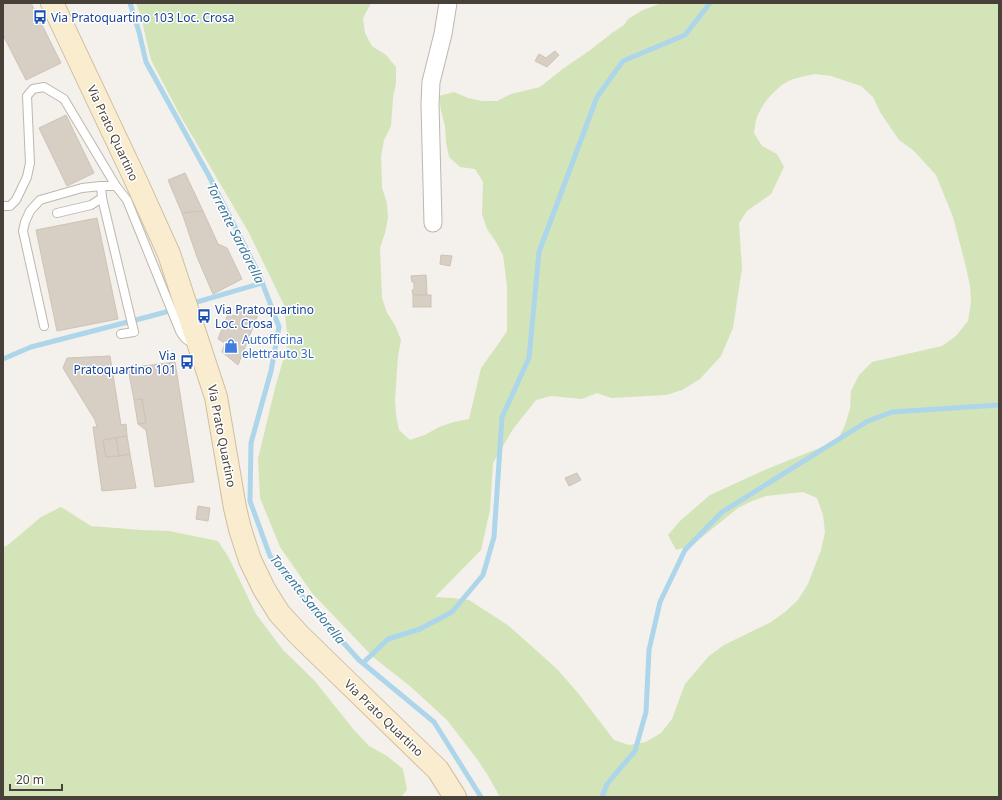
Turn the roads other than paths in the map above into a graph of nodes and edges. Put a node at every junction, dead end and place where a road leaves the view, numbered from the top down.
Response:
1 (52, 3) edge
2 (448, 3) edge
3 (101, 186) junction
4 (116, 186) junction
5 (102, 198) junction
6 (3, 206) edge
7 (57, 213) dead end
8 (433, 223) dead end
9 (44, 326) dead end
10 (121, 334) dead end
11 (198, 342) junction
12 (455, 797) edge

1 - 11 main road, Via Prato Quartino
2 - 8 street
3 - 4 lane
3 - 5 lane
3 - 9 lane
4 - 6 lane
4 - 11 lane
5 - 7 lane
5 - 10 lane
11 - 12 main road, Via Prato Quartino

